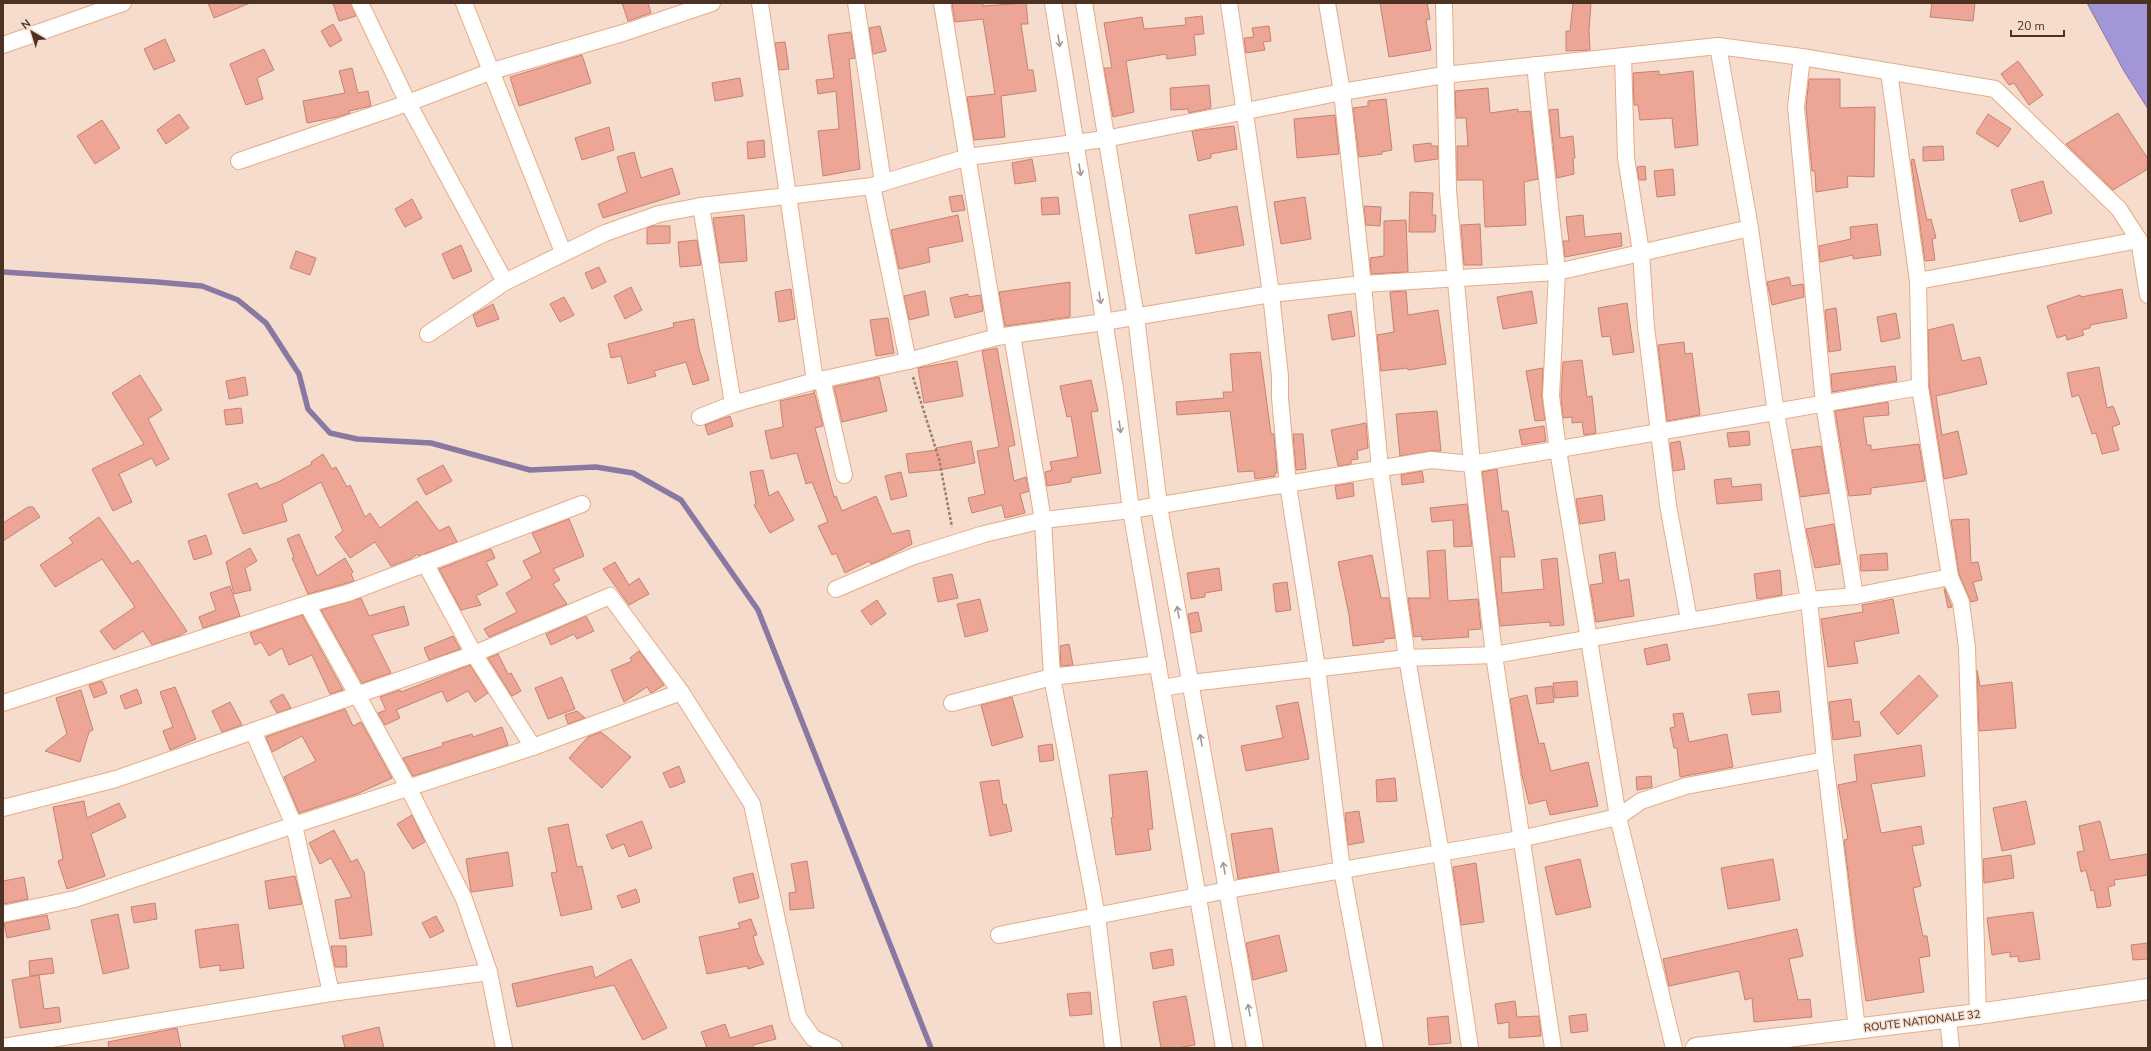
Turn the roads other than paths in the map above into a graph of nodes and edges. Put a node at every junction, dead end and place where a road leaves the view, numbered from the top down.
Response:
1 (123, 3) edge
2 (360, 3) edge
3 (464, 3) edge
4 (712, 3) edge
5 (760, 3) edge
6 (856, 3) edge
7 (942, 3) edge
8 (1053, 3) edge
9 (1084, 3) edge
10 (1229, 3) edge
11 (1327, 3) edge
12 (1444, 3) edge
13 (3, 45) edge
14 (1718, 46) junction
15 (1623, 57) junction
16 (1802, 57) junction
17 (1535, 65) junction
18 (492, 71) junction
19 (1889, 72) junction
20 (1444, 75) junction
21 (1342, 92) junction
22 (408, 103) junction
23 (1243, 112) junction
24 (1105, 139) junction
25 (1076, 143) junction
26 (968, 157) junction
27 (239, 161) dead end
28 (877, 184) junction
29 (788, 196) junction
30 (701, 206) junction
31 (1750, 228) junction
32 (2139, 240) junction
33 (563, 252) junction
34 (1641, 252) junction
35 (1557, 272) junction
36 (1456, 279) junction
37 (1918, 281) junction
38 (505, 282) junction
39 (1363, 284) junction
40 (1270, 294) junction
41 (2148, 295) edge
42 (1136, 317) junction
43 (1104, 322) junction
44 (428, 334) dead end
45 (1004, 336) junction
46 (908, 361) junction
47 (818, 380) junction
48 (1920, 387) junction
49 (733, 404) junction
50 (1824, 404) junction
51 (1776, 413) junction
52 (700, 417) dead end
53 (1660, 432) junction
54 (1558, 450) junction
55 (1472, 464) junction
56 (1380, 469) junction
57 (844, 475) dead end
58 (1288, 485) junction
59 (582, 504) dead end
60 (1159, 506) junction
61 (1131, 510) junction
62 (1042, 520) junction
63 (426, 563) junction
64 (1950, 577) junction
65 (836, 589) dead end
66 (1855, 596) junction
67 (1809, 600) junction
68 (307, 604) junction
69 (1689, 620) junction
70 (1588, 638) junction
71 (474, 654) junction
72 (1494, 655) junction
73 (1407, 658) junction
74 (1158, 664) junction
75 (1317, 668) junction
76 (1052, 677) junction
77 (1191, 682) junction
78 (1163, 688) junction
79 (681, 692) junction
80 (356, 694) junction
81 (952, 702) dead end
82 (3, 703) edge
83 (253, 731) junction
84 (533, 747) junction
85 (1825, 760) junction
86 (408, 787) junction
87 (3, 808) edge
88 (1618, 817) junction
89 (294, 825) junction
90 (1520, 839) junction
91 (1441, 853) junction
92 (1342, 870) junction
93 (1228, 890) junction
94 (1198, 896) junction
95 (3, 914) edge
96 (1097, 916) junction
97 (999, 935) dead end
98 (489, 972) junction
99 (2148, 989) edge
100 (331, 993) junction
101 (1978, 1014) junction
102 (1948, 1018) junction
103 (1857, 1029) junction
104 (3, 1047) edge
105 (504, 1048) edge
106 (834, 1048) edge
107 (1113, 1048) edge
108 (1224, 1048) edge
109 (1255, 1048) edge
110 (1375, 1048) edge
111 (1470, 1048) edge
112 (1553, 1048) edge
113 (1674, 1048) edge
114 (1696, 1048) edge
115 (1951, 1048) edge

1 - 13 street
2 - 22 street
3 - 18 street
4 - 18 street
5 - 29 street
6 - 28 street
7 - 26 street
8 -> 25 street
9 - 24 street
10 - 23 street
11 - 21 street
12 - 20 street
14 - 15 street
14 - 16 street
14 - 31 street
15 - 17 street
15 - 34 street
16 - 19 street
16 - 50 street
17 - 20 street
17 - 35 street
18 - 22 street
18 - 33 street
19 - 32 street
19 - 37 street
20 - 21 street
20 - 36 street
21 - 23 street
21 - 39 street
22 - 27 street
22 - 38 street
23 - 24 street
23 - 40 street
24 - 25 street
24 - 42 street
25 - 26 street
25 -> 43 street
26 - 28 street
26 - 45 street
28 - 29 street
28 - 46 street
29 - 30 street
29 - 47 street
30 - 33 street
30 - 49 street
31 - 34 street
31 - 51 street
32 - 37 street
32 - 41 street
33 - 38 street
34 - 35 street
34 - 53 street
35 - 36 street
35 - 54 street
36 - 39 street
36 - 55 street
37 - 48 street
38 - 44 street
39 - 40 street
39 - 56 street
40 - 42 street
40 - 58 street
42 - 43 street
42 - 60 street
43 - 45 street
43 -> 61 street
45 - 46 street
45 - 62 street
46 - 47 street
47 - 49 street
47 - 57 street
48 - 50 street
48 - 64 street
49 - 52 street
50 - 51 street
50 - 66 street
51 - 53 street
51 - 67 street
53 - 54 street
53 - 69 street
54 - 55 street
54 - 70 street
55 - 56 street
55 - 72 street
56 - 58 street
56 - 73 street
58 - 60 street
58 - 75 street
59 - 63 street
60 - 61 street
77 -> 60 street
61 - 62 street
61 - 74 street
62 - 65 street
62 - 76 street
63 - 68 street
63 - 71 street
64 - 66 street
64 - 101 street
66 - 67 street
67 - 69 street
67 - 85 street
68 - 80 street
68 - 82 street
69 - 70 street
70 - 72 street
70 - 88 street
71 - 79 street
71 - 80 street
71 - 84 street
72 - 73 street
72 - 90 street
73 - 75 street
73 - 91 street
74 - 76 street
74 - 78 street
75 - 77 street
75 - 92 street
76 - 81 street
76 - 96 street
77 - 78 street
93 -> 77 street
78 - 94 street
79 - 84 street
79 - 106 street
80 - 83 street
80 - 86 street
83 - 87 street
83 - 89 street
84 - 86 street
85 - 88 street
85 - 103 street
86 - 89 street
86 - 98 street
88 - 90 street
88 - 113 street
89 - 95 street
89 - 100 street
90 - 91 street
90 - 112 street
91 - 92 street
91 - 111 street
92 - 93 street
92 - 110 street
93 - 94 street
109 -> 93 street
94 - 96 street
94 - 108 street
96 - 97 street
96 - 107 street
98 - 100 street
98 - 105 street
99 - 101 street, ROUTE NATIONALE 32
100 - 104 street
101 - 102 street, ROUTE NATIONALE 32
102 - 103 street, ROUTE NATIONALE 32
102 - 115 street
103 - 114 street, ROUTE NATIONALE 32

